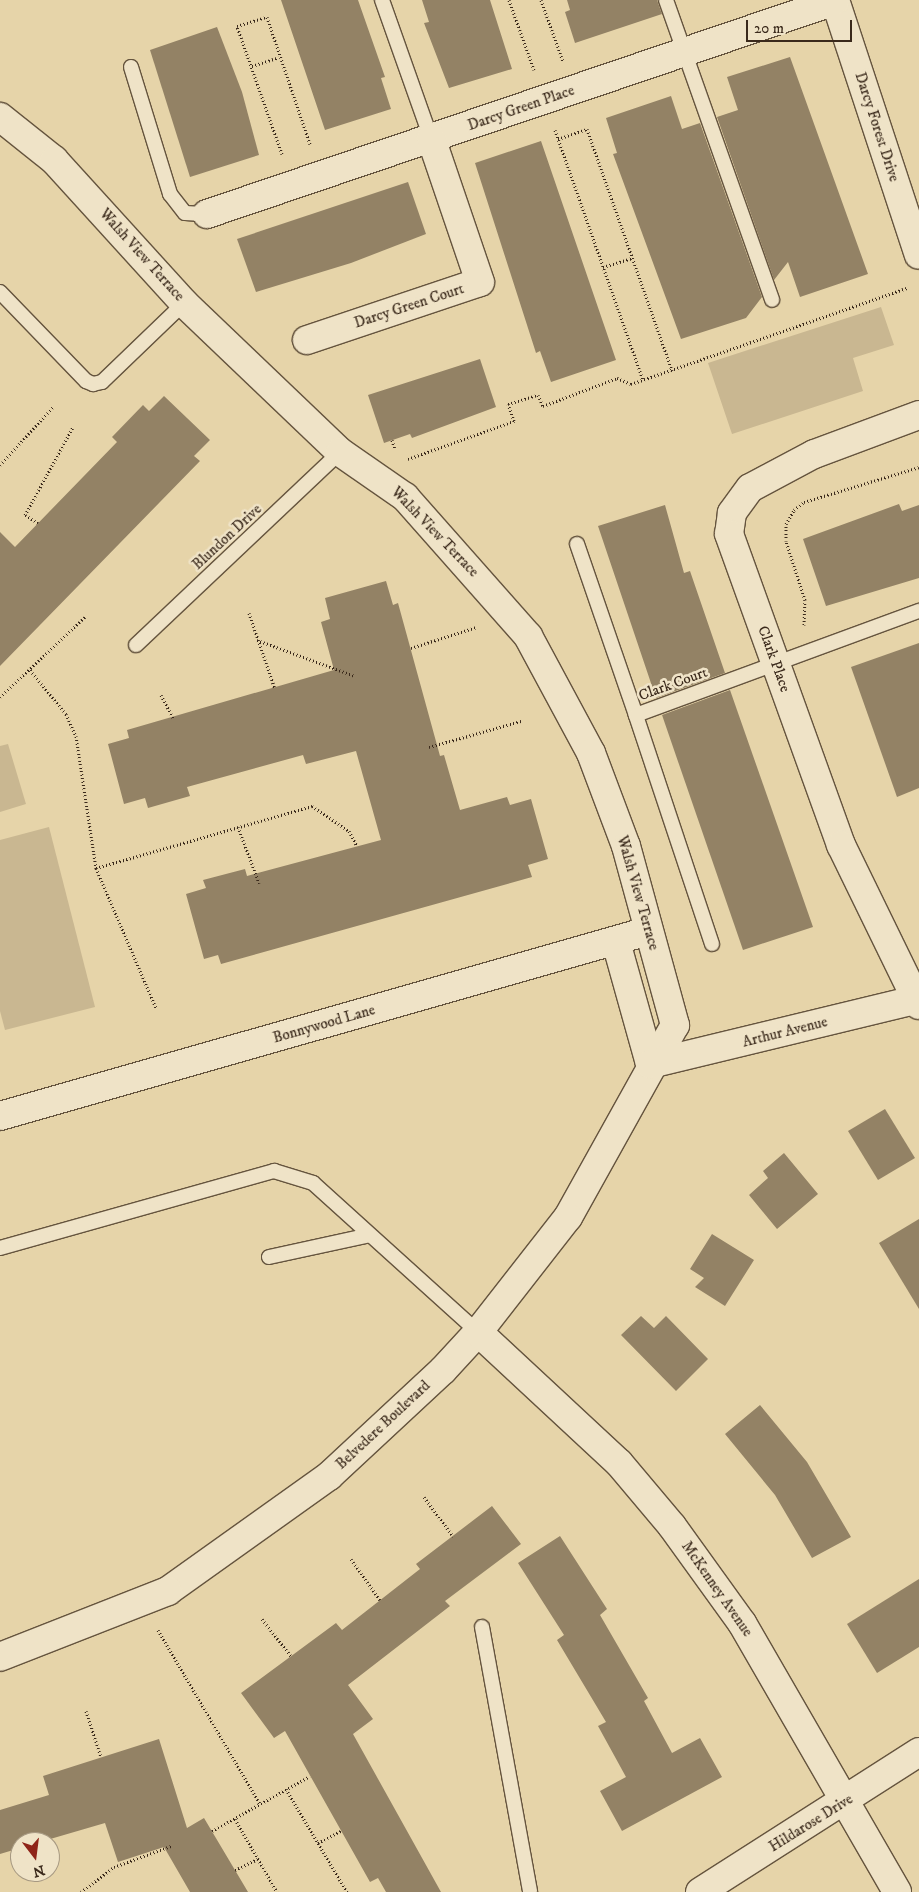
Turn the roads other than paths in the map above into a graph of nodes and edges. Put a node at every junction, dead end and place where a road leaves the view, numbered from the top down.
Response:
1 (382, 0) edge
2 (666, 0) edge
3 (835, 0) edge
4 (682, 53) junction
5 (131, 67) dead end
6 (0, 117) edge
7 (431, 138) junction
8 (207, 214) joint
9 (919, 255) edge
10 (0, 292) edge
11 (772, 300) dead end
12 (184, 303) junction
13 (307, 340) dead end
14 (919, 415) edge
15 (340, 452) junction
16 (576, 544) dead end
17 (919, 611) edge
18 (136, 645) dead end
19 (776, 664) junction
20 (636, 715) junction
21 (648, 931) junction
22 (616, 942) junction
23 (712, 944) dead end
24 (918, 1001) edge
25 (650, 1064) junction
26 (0, 1116) edge
27 (370, 1235) junction
28 (0, 1248) edge
29 (269, 1257) dead end
30 (478, 1332) junction
31 (482, 1627) dead end
32 (0, 1657) edge
33 (919, 1752) edge
34 (844, 1803) junction
35 (530, 1892) edge
36 (700, 1892) edge
37 (897, 1892) edge

1 - 7 lane
2 - 4 lane
3 - 4 street, Darcy Green Place
3 - 9 street, Darcy Forest Drive
4 - 7 street, Darcy Green Place
4 - 11 lane
5 - 8 lane
6 - 12 street, Walsh View Terrace
7 - 8 street, Darcy Green Place
7 - 13 street, Darcy Green Court
10 - 12 lane
12 - 15 street, Walsh View Terrace
14 - 19 street, Clark Place
15 - 18 lane, Blundon Drive
15 - 21 street, Walsh View Terrace
16 - 20 lane
17 - 19 lane, Clark Court
19 - 20 lane, Clark Court
19 - 24 street, Clark Place
20 - 23 lane, Clark Court
21 - 22 street, Bonnywood Lane
21 - 25 street, Walsh View Terrace
22 - 25 street
22 - 26 street, Bonnywood Lane
24 - 25 street, Arthur Avenue
25 - 30 street, Belvedere Boulevard
27 - 28 lane
27 - 29 lane
27 - 30 lane
30 - 32 street, Belvedere Boulevard
30 - 34 street, McKenney Avenue
31 - 35 lane
33 - 34 street, Hildarose Drive
34 - 36 street, Hildarose Drive
34 - 37 street, McKenney Avenue

